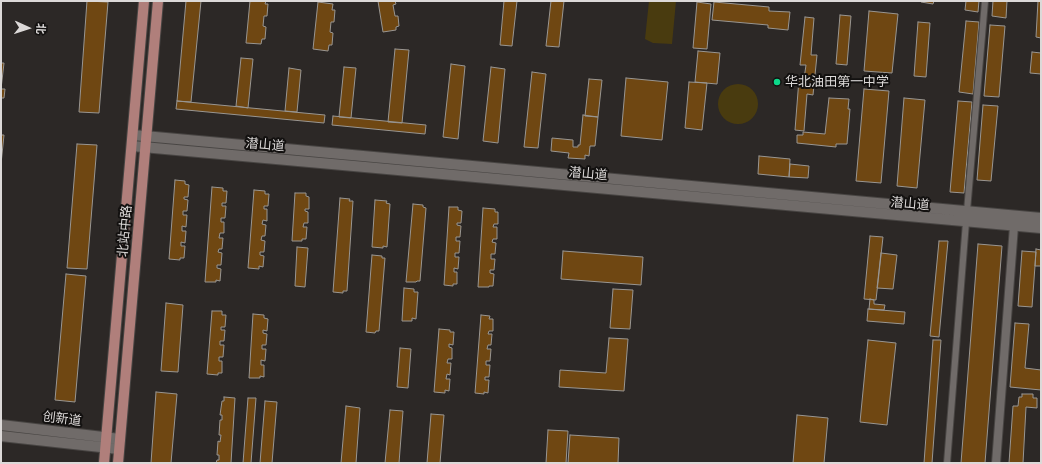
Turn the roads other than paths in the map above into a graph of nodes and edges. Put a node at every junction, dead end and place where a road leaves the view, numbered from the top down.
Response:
1 (144, 1) edge
2 (158, 1) edge
3 (985, 1) edge
4 (133, 136) junction
5 (146, 137) junction
6 (132, 146) junction
7 (145, 148) junction
8 (967, 211) junction
9 (1041, 218) edge
10 (966, 222) junction
11 (1014, 226) junction
12 (1041, 228) edge
13 (1, 425) edge
14 (1, 436) edge
15 (120, 439) junction
16 (106, 443) junction
17 (119, 449) junction
18 (104, 463) edge
19 (118, 463) edge
20 (947, 463) edge
21 (996, 463) edge

1 - 4 main road, 北站中路
2 - 5 main road, 北站中路
3 - 8 street
4 - 5 main road, 潜山道
4 - 6 main road, 北站中路
5 - 7 main road, 北站中路
5 - 8 main road, 潜山道
6 - 7 main road, 潜山道
6 - 16 main road, 北站中路
7 - 10 main road, 潜山道
7 - 15 main road, 北站中路
8 - 9 main road, 潜山道
10 - 11 main road, 潜山道
10 - 20 street
11 - 12 main road, 潜山道
11 - 21 street
13 - 16 main road, 创新道
14 - 16 main road, 创新道
15 - 16 main road, 创新道
15 - 17 main road, 北站中路
16 - 17 main road, 创新道
16 - 18 main road, 北站中路
17 - 19 main road, 北站中路

